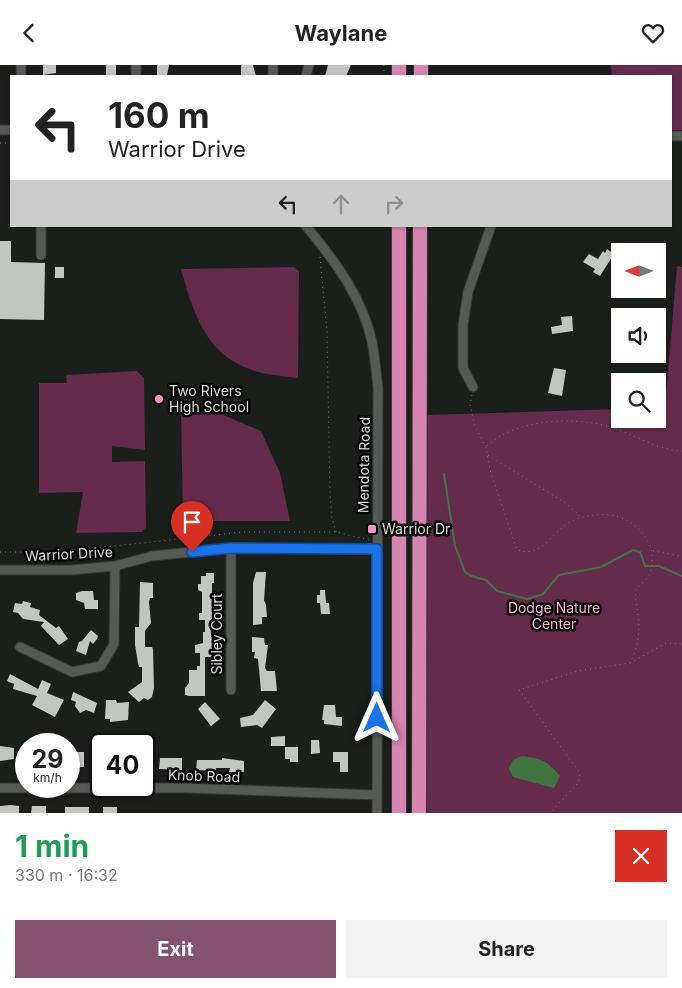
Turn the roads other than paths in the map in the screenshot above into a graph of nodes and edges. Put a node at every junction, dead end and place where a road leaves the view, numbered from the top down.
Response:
1 (41, 227) edge
2 (307, 227) edge
3 (399, 227) edge
4 (420, 227) edge
5 (491, 227) edge
6 (41, 255) dead end
7 (473, 387) road end
8 (231, 548) junction
9 (377, 549) junction
10 (115, 566) junction
11 (0, 570) edge
12 (20, 647) dead end
13 (231, 690) dead end
14 (0, 788) edge
15 (377, 795) junction
16 (377, 813) edge
17 (399, 813) edge
18 (419, 813) edge

1 - 6 street
2 - 9 street, Mendota Road
3 - 17 highway
4 - 18 highway
5 - 7 street
8 - 9 street, Warrior Drive
8 - 10 street, Warrior Drive
8 - 13 street, Sibley Court
9 - 15 street, Mendota Road
10 - 11 street, Warrior Drive
10 - 12 street
14 - 15 street, Knob Road
15 - 16 street, Mendota Road

